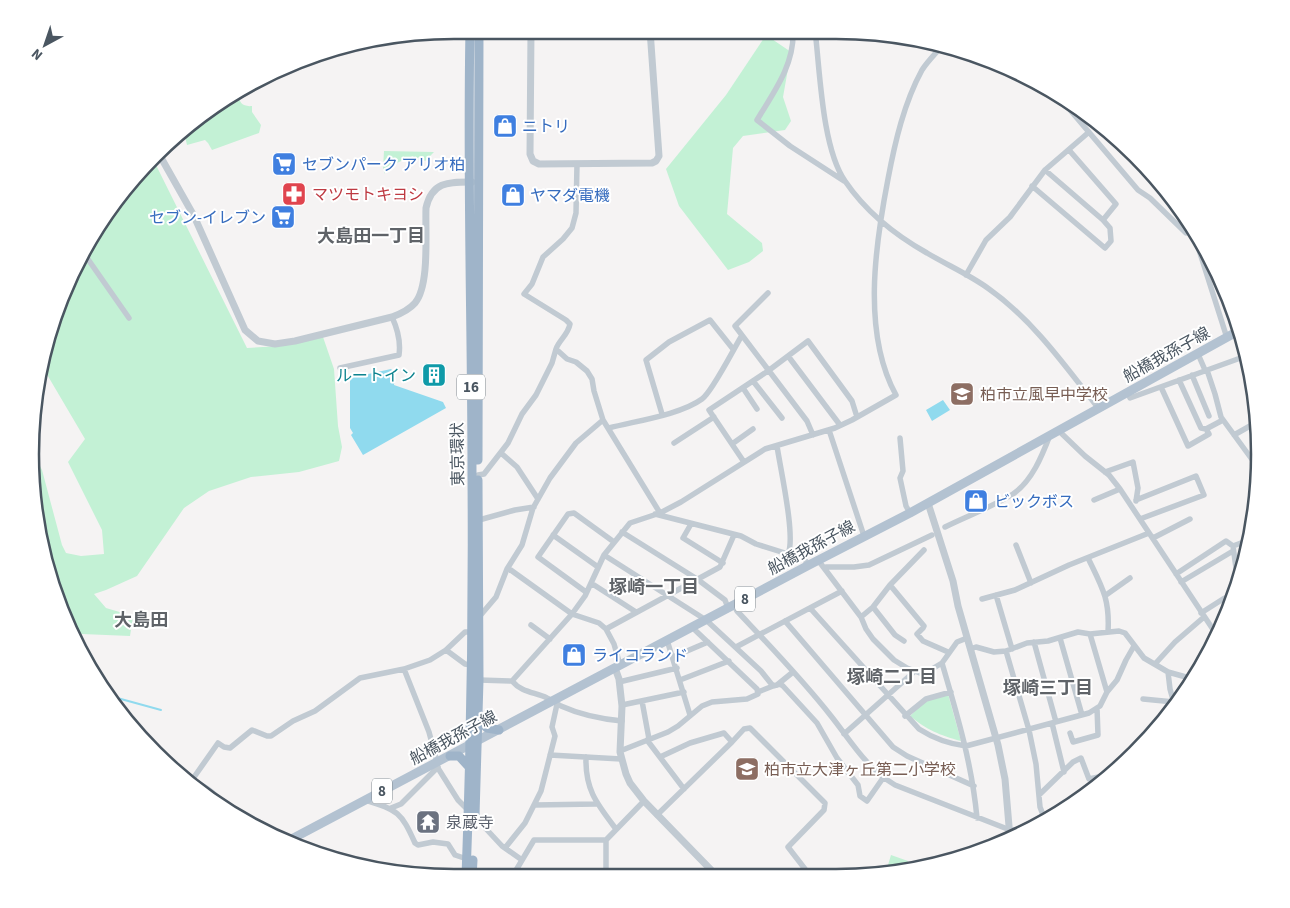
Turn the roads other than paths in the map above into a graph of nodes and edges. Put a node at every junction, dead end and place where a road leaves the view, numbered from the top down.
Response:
1 (470, 39) edge
2 (479, 39) edge
3 (530, 39) edge
4 (651, 39) edge
5 (794, 39) edge
6 (816, 39) edge
7 (937, 52) edge
8 (1073, 114) edge
9 (1089, 132) junction
10 (1069, 150) junction
11 (162, 159) edge
12 (577, 164) junction
13 (1045, 170) junction
14 (844, 181) junction
15 (473, 182) junction
16 (1032, 186) junction
17 (1103, 220) junction
18 (880, 222) junction
19 (1187, 233) edge
20 (88, 259) edge
21 (1203, 261) edge
22 (966, 275) junction
23 (768, 293) dead end
24 (129, 318) dead end
25 (392, 318) junction
26 (1233, 334) edge
27 (741, 337) junction
28 (1227, 338) junction
29 (556, 350) junction
30 (733, 350) junction
31 (1198, 354) junction
32 (788, 356) junction
33 (1240, 358) edge
34 (340, 368) dead end
35 (1206, 370) junction
36 (768, 371) junction
37 (1192, 375) junction
38 (1179, 380) junction
39 (753, 381) junction
40 (1160, 386) junction
41 (743, 388) junction
42 (1128, 393) junction
43 (757, 409) dead end
44 (1099, 409) junction
45 (662, 414) junction
46 (1209, 416) dead end
47 (714, 417) junction
48 (857, 417) junction
49 (782, 418) dead end
50 (603, 420) junction
51 (1223, 420) junction
52 (840, 425) junction
53 (1250, 426) edge
54 (608, 428) junction
55 (753, 429) dead end
56 (1206, 429) junction
57 (829, 430) junction
58 (1054, 433) junction
59 (812, 435) junction
60 (1234, 435) junction
61 (900, 438) dead end
62 (674, 443) dead end
63 (732, 444) junction
64 (777, 446) junction
65 (501, 453) junction
66 (1251, 458) edge
67 (744, 462) junction
68 (1105, 472) junction
69 (478, 475) junction
70 (1120, 489) junction
71 (538, 499) junction
72 (1094, 500) dead end
73 (1136, 500) junction
74 (928, 503) junction
75 (534, 507) junction
76 (1134, 510) junction
77 (657, 513) junction
78 (910, 513) junction
79 (1140, 519) junction
80 (1190, 519) dead end
81 (479, 520) junction
82 (691, 524) junction
83 (945, 527) dead end
84 (622, 532) junction
85 (554, 535) junction
86 (734, 535) junction
87 (932, 535) dead end
88 (1151, 535) junction
89 (864, 536) junction
90 (614, 542) junction
91 (1016, 545) dead end
92 (1241, 545) edge
93 (1233, 549) junction
94 (924, 550) dead end
95 (788, 554) junction
96 (604, 555) junction
97 (1088, 558) junction
98 (818, 560) junction
99 (722, 563) junction
100 (809, 565) junction
101 (1235, 566) edge
102 (598, 567) junction
103 (508, 568) junction
104 (824, 568) junction
105 (1176, 574) junction
106 (1130, 578) dead end
107 (697, 579) junction
108 (1181, 582) junction
109 (591, 583) junction
110 (1031, 583) junction
111 (890, 584) junction
112 (842, 591) junction
113 (586, 592) junction
114 (996, 595) junction
115 (1106, 595) junction
116 (668, 596) junction
117 (1225, 598) edge
118 (982, 599) dead end
119 (731, 606) junction
120 (873, 607) junction
121 (810, 608) junction
122 (636, 612) junction
123 (572, 614) junction
124 (1202, 615) junction
125 (861, 617) junction
126 (479, 618) junction
127 (706, 620) junction
128 (785, 621) junction
129 (531, 625) dead end
130 (693, 627) junction
131 (606, 629) junction
132 (1212, 629) edge
133 (471, 632) junction
134 (1108, 632) junction
135 (759, 634) junction
136 (1090, 634) junction
137 (967, 638) junction
138 (1060, 638) junction
139 (550, 639) junction
140 (667, 640) junction
141 (904, 641) dead end
142 (708, 642) junction
143 (1034, 642) junction
144 (1134, 646) junction
145 (736, 647) junction
146 (970, 649) junction
147 (446, 650) junction
148 (1009, 650) junction
149 (948, 652) junction
150 (673, 657) junction
151 (729, 662) junction
152 (942, 663) junction
153 (471, 664) junction
154 (1155, 664) junction
155 (618, 667) junction
156 (677, 668) junction
157 (404, 669) junction
158 (793, 672) junction
159 (915, 672) junction
160 (1168, 672) junction
161 (1186, 677) edge
162 (479, 680) junction
163 (680, 680) junction
164 (512, 681) junction
165 (619, 682) junction
166 (775, 686) junction
167 (684, 692) junction
168 (758, 692) junction
169 (951, 692) junction
170 (1107, 692) junction
171 (888, 696) junction
172 (1172, 697) edge
173 (1143, 699) dead end
174 (642, 701) junction
175 (555, 702) junction
176 (1167, 704) edge
177 (622, 705) junction
178 (1097, 708) junction
179 (690, 715) junction
180 (866, 715) junction
181 (1082, 715) junction
182 (906, 716) junction
183 (478, 719) junction
184 (622, 721) junction
185 (1054, 722) junction
186 (499, 730) junction
187 (1028, 730) junction
188 (1070, 733) dead end
189 (844, 734) junction
190 (648, 739) junction
191 (996, 739) junction
192 (732, 742) junction
193 (474, 743) junction
194 (966, 746) junction
195 (550, 755) junction
196 (621, 755) junction
197 (450, 756) junction
198 (586, 757) junction
199 (660, 757) junction
200 (437, 764) junction
201 (470, 768) junction
202 (1064, 772) junction
203 (194, 777) edge
204 (883, 778) junction
205 (1095, 778) edge
206 (974, 786) junction
207 (684, 789) junction
208 (1039, 794) junction
209 (365, 800) junction
210 (644, 801) junction
211 (596, 804) junction
212 (535, 805) junction
213 (391, 808) junction
214 (472, 814) junction
215 (657, 815) junction
216 (1043, 815) edge
217 (977, 818) junction
218 (616, 829) junction
219 (1010, 830) joint
220 (294, 838) edge
221 (606, 840) junction
222 (505, 848) junction
223 (467, 859) junction
224 (522, 860) junction
225 (466, 869) edge
226 (472, 869) edge
227 (516, 869) edge
228 (606, 869) edge
229 (710, 869) edge
230 (805, 869) edge

1 - 15 highway, 東京環状 / 16
2 - 15 highway, 東京環状 / 16
3 - 12 street
4 - 12 street
5 - 14 street
6 - 14 street
7 - 18 street
8 - 9 street
9 - 10 street
9 - 19 street
10 - 13 street
10 - 17 street
11 - 25 street
12 - 29 street
13 - 16 street
13 - 17 street
14 - 18 street
15 - 25 street
15 - 69 highway, 東京環状 / 16
15 - 133 highway, 東京環状 / 16
16 - 17 street
16 - 22 street
18 - 22 street
18 - 48 street
20 - 24 street
21 - 28 street
22 - 44 street
23 - 27 street
25 - 34 street
26 - 28 main road, 船橋我孫子線 / 8
27 - 30 street
27 - 36 street
28 - 31 main road, 船橋我孫子線 / 8
29 - 50 street
29 - 65 street
30 - 45 street
30 - 45 street
31 - 35 street
31 - 42 main road, 船橋我孫子線 / 8
32 - 36 street
32 - 48 street
32 - 52 street
33 - 35 street
35 - 37 street
35 - 51 street
36 - 39 street
36 - 59 street
37 - 38 street
37 - 46 street
38 - 40 street
38 - 56 street
39 - 41 street
39 - 49 street
40 - 42 street
40 - 56 street
41 - 43 street
41 - 47 street
42 - 44 main road, 船橋我孫子線 / 8
44 - 58 main road, 船橋我孫子線 / 8
45 - 54 street
47 - 62 street
47 - 63 street
48 - 52 street
50 - 54 street
50 - 71 street
51 - 56 street
51 - 60 street
52 - 57 street
53 - 60 street
54 - 77 street
55 - 63 street
57 - 59 street
57 - 89 street
58 - 68 street
58 - 74 main road, 船橋我孫子線 / 8
58 - 83 street
59 - 64 street
60 - 66 street
61 - 78 street
63 - 67 street
64 - 67 street
64 - 95 street
65 - 69 street
65 - 71 street
67 - 77 street
68 - 70 street
68 - 73 street
69 - 81 highway, 東京環状 / 16
70 - 72 street
70 - 76 street
71 - 75 street
73 - 76 street
73 - 79 street
74 - 78 main road, 船橋我孫子線 / 8
74 - 137 street
75 - 81 street
75 - 103 street
76 - 79 street
77 - 82 street
77 - 84 street
78 - 89 main road, 船橋我孫子線 / 8
79 - 88 street
80 - 88 street
81 - 126 highway, 東京環状 / 16
82 - 86 street
82 - 99 street
84 - 90 street
84 - 107 street
85 - 90 street
85 - 102 street
85 - 113 street
86 - 95 street
86 - 99 street
87 - 104 street
88 - 97 street
88 - 105 street
89 - 98 main road, 船橋我孫子線 / 8
90 - 96 street
91 - 110 street
92 - 93 street
93 - 101 street
93 - 105 street
93 - 108 street
94 - 111 street
95 - 100 street
96 - 102 street
96 - 116 street
97 - 110 street
97 - 115 street
98 - 100 main road, 船橋我孫子線 / 8
98 - 104 street
99 - 107 street
100 - 119 main road, 船橋我孫子線 / 8
102 - 109 street
103 - 123 street
103 - 126 street
104 - 112 street
105 - 108 street
106 - 115 street
107 - 116 street
107 - 119 street
108 - 124 street
109 - 113 street
109 - 122 street
110 - 114 street
111 - 120 street
111 - 149 street
112 - 121 street
112 - 125 street
113 - 123 street
114 - 118 street
114 - 148 street
115 - 134 street
116 - 122 street
116 - 127 street
117 - 124 street
119 - 127 main road, 船橋我孫子線 / 8
119 - 135 street
120 - 125 street
120 - 141 street
121 - 128 street
121 - 171 street
122 - 131 street
123 - 131 street
123 - 139 street
124 - 132 street
124 - 154 street
125 - 159 street
126 - 162 highway, 東京環状 / 16
127 - 130 main road, 船橋我孫子線 / 8
127 - 145 street
128 - 135 street
128 - 180 street
129 - 139 street
130 - 140 main road, 船橋我孫子線 / 8
130 - 142 street
131 - 155 street
133 - 147 street
133 - 153 highway, 東京環状 / 16
134 - 136 street
134 - 144 street
135 - 145 street
135 - 158 street
136 - 138 street
136 - 170 street
137 - 146 street
137 - 149 street
138 - 143 street
138 - 181 street
139 - 164 street
140 - 150 street
140 - 155 main road, 船橋我孫子線 / 8
142 - 150 street
142 - 151 street
143 - 148 street
143 - 185 street
144 - 154 street
144 - 170 street
145 - 166 street
146 - 148 street
146 - 191 street
147 - 153 street
147 - 157 street
148 - 187 street
149 - 152 street
150 - 156 street
151 - 163 street
151 - 168 street
152 - 159 street
152 - 169 street
153 - 193 highway, 東京環状 / 16
154 - 160 street
155 - 165 street
155 - 175 main road, 船橋我孫子線 / 8
156 - 163 street
156 - 165 street
157 - 200 street
157 - 203 street
158 - 166 street
158 - 189 street
159 - 171 street
160 - 161 street
160 - 172 street
162 - 164 street
162 - 183 highway, 東京環状 / 16
163 - 167 street
164 - 175 street
165 - 177 street
166 - 168 street
166 - 204 street
167 - 174 street
167 - 179 street
168 - 179 street
169 - 182 street
169 - 194 street
170 - 178 street
171 - 180 street
171 - 182 street
173 - 176 street
174 - 177 street
174 - 190 street
175 - 184 street
175 - 186 main road, 船橋我孫子線 / 8
175 - 195 street
177 - 184 street
178 - 181 street
178 - 188 street
179 - 190 street
180 - 189 street
180 - 206 street
181 - 185 street
182 - 194 street
183 - 186 highway
183 - 193 highway, 東京環状 / 16
184 - 196 street
185 - 187 street
185 - 202 street
186 - 193 main road, 船橋我孫子線 / 8
187 - 191 street
187 - 208 street
189 - 204 street
190 - 196 street
190 - 199 street
191 - 194 street
191 - 219 street
192 - 199 street
192 - 207 street
192 - 230 street
193 - 197 main road, 船橋我孫子線 / 8
193 - 201 highway, 東京環状 / 16
193 - 214 highway, 東京環状 / 16
194 - 206 street
195 - 198 street
195 - 212 street
196 - 198 street
196 - 210 street
197 - 200 main road, 船橋我孫子線 / 8
197 - 201 highway
198 - 211 street
199 - 207 street
200 - 209 main road, 船橋我孫子線 / 8
200 - 213 street
200 - 214 street
201 - 214 highway, 東京環状 / 16
202 - 205 street
202 - 208 street
204 - 217 street
206 - 217 street
207 - 215 street
208 - 216 street
209 - 213 street
209 - 220 main road, 船橋我孫子線 / 8
210 - 215 street
210 - 218 street
211 - 212 street
211 - 218 street
212 - 222 street
213 - 223 street
214 - 222 street
214 - 223 highway, 東京環状 / 16
214 - 226 highway, 東京環状 / 16
215 - 229 street
217 - 219 street
218 - 221 street
221 - 224 street
221 - 228 street
222 - 224 street
223 - 225 highway, 東京環状 / 16
224 - 227 street

